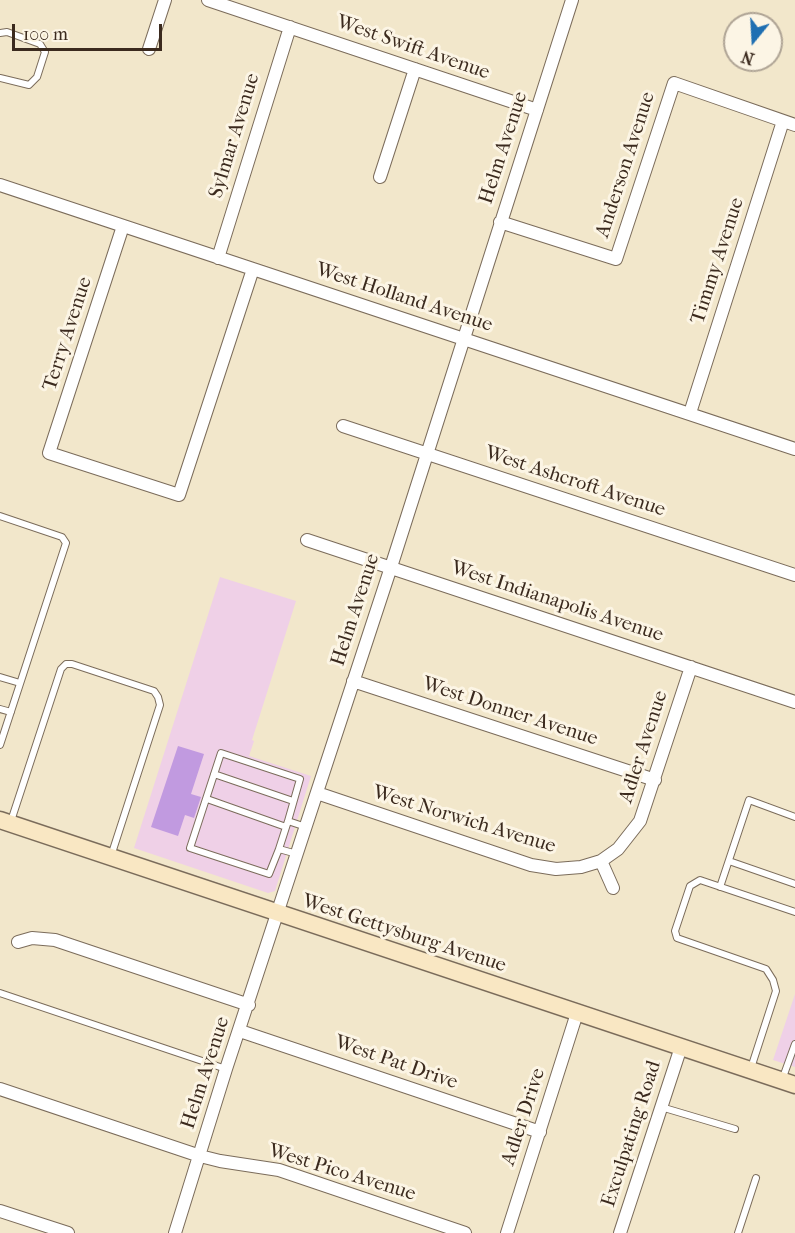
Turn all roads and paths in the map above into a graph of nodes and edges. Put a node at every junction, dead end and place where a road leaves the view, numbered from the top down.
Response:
1 (165, 0) edge
2 (208, 0) edge
3 (572, 0) edge
4 (290, 27) junction
5 (0, 33) edge
6 (149, 49) dead end
7 (415, 69) junction
8 (0, 78) edge
9 (537, 110) junction
10 (789, 123) edge
11 (380, 177) dead end
12 (0, 185) edge
13 (500, 222) junction
14 (123, 226) junction
15 (218, 258) junction
16 (253, 269) junction
17 (463, 338) junction
18 (690, 413) junction
19 (343, 426) dead end
20 (795, 449) edge
21 (427, 453) junction
22 (0, 516) edge
23 (307, 540) dead end
24 (391, 567) junction
25 (795, 575) edge
26 (691, 667) junction
27 (0, 677) edge
28 (353, 681) junction
29 (20, 683) junction
30 (795, 702) edge
31 (0, 709) edge
32 (11, 712) junction
33 (0, 745) edge
34 (214, 774) junction
35 (655, 780) junction
36 (317, 793) junction
37 (207, 800) junction
38 (293, 801) junction
39 (795, 817) edge
40 (5, 822) edge
41 (287, 824) junction
42 (306, 827) junction
43 (279, 849) junction
44 (297, 854) junction
45 (111, 857) junction
46 (601, 861) junction
47 (729, 861) junction
48 (795, 884) edge
49 (720, 887) junction
50 (614, 888) dead end
51 (795, 912) edge
52 (278, 914) junction
53 (18, 942) dead end
54 (0, 993) edge
55 (249, 1005) junction
56 (577, 1013) junction
57 (240, 1031) junction
58 (795, 1044) edge
59 (681, 1047) junction
60 (793, 1053) edge
61 (226, 1069) junction
62 (750, 1070) junction
63 (788, 1083) edge
64 (0, 1089) edge
65 (661, 1107) junction
66 (735, 1129) dead end
67 (540, 1132) junction
68 (200, 1156) junction
69 (756, 1178) dead end
70 (0, 1211) edge
71 (68, 1233) edge
72 (175, 1233) edge
73 (465, 1233) edge
74 (507, 1233) edge
75 (620, 1233) edge
76 (738, 1233) edge

1 - 6 street
2 - 4 street, West Swift Avenue
3 - 9 street, Helm Avenue
4 - 7 street, West Swift Avenue
4 - 15 street, Sylmar Avenue
5 - 8 lane
7 - 9 street, West Swift Avenue
7 - 11 street
9 - 13 street, Helm Avenue
10 - 13 street, Anderson Avenue
10 - 18 street, Timmy Avenue
12 - 14 street, West Holland Avenue
13 - 17 street, Helm Avenue
14 - 15 street, West Holland Avenue
14 - 16 street, Terry Avenue
15 - 16 street, West Holland Avenue
16 - 17 street, West Holland Avenue
17 - 18 street, West Holland Avenue
17 - 21 street, Helm Avenue
18 - 20 street, West Holland Avenue
19 - 21 street, West Ashcroft Avenue
21 - 24 street, Helm Avenue
21 - 25 street, West Ashcroft Avenue
22 - 29 lane
23 - 24 street, West Indianapolis Avenue
24 - 26 street, West Indianapolis Avenue
24 - 28 street, Helm Avenue
26 - 30 street, West Indianapolis Avenue
26 - 35 street, Adler Avenue
27 - 29 lane
28 - 35 street, West Donner Avenue
28 - 36 street, Helm Avenue
29 - 32 lane
31 - 32 lane
32 - 33 lane
34 - 37 lane
34 - 38 lane
34 - 38 lane
35 - 46 street, Adler Avenue
36 - 42 street, Helm Avenue
36 - 46 street, West Norwich Avenue
37 - 41 lane
37 - 43 lane
38 - 41 lane
39 - 47 lane
40 - 45 street, West Gettysburg Avenue
40 - 45 lane
41 - 42 lane
41 - 43 lane
42 - 44 street, Helm Avenue
43 - 44 lane
44 - 52 street, Helm Avenue
45 - 52 street, West Gettysburg Avenue
46 - 50 street
47 - 48 lane
47 - 49 lane
49 - 51 lane
49 - 62 lane
52 - 55 street, Helm Avenue
52 - 56 street, West Gettysburg Avenue
53 - 55 street
54 - 61 lane
55 - 57 street, Helm Avenue
56 - 59 street, West Gettysburg Avenue
56 - 67 street, Adler Drive
57 - 61 street, Helm Avenue
57 - 67 street, West Pat Drive
58 - 60 lane
59 - 62 street, West Gettysburg Avenue
59 - 65 street, Exculpating Road
60 - 63 lane
61 - 68 street, Helm Avenue
62 - 63 street, West Gettysburg Avenue
64 - 68 street, West Pico Avenue
65 - 66 lane
65 - 75 street, Exculpating Road
67 - 74 street, Adler Drive
68 - 72 street, Helm Avenue
68 - 73 street, West Pico Avenue
69 - 76 lane
70 - 71 street

